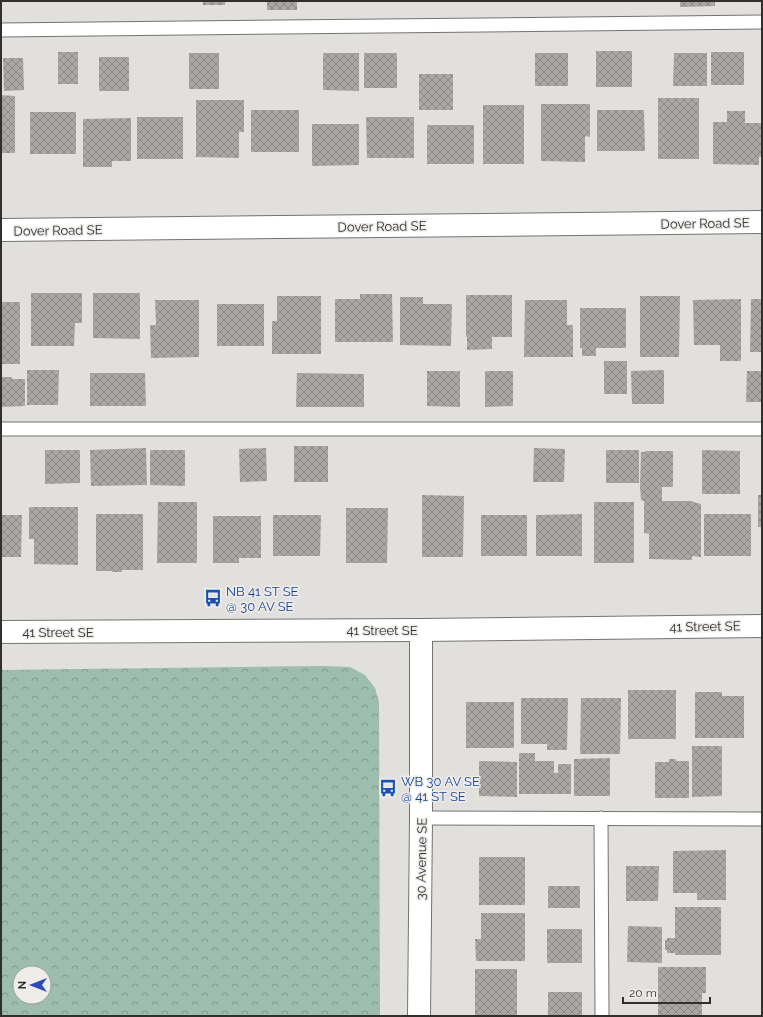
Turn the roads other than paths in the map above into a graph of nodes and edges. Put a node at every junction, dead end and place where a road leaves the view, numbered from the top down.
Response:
1 (762, 22) edge
2 (1, 30) edge
3 (762, 222) edge
4 (1, 230) edge
5 (1, 429) edge
6 (762, 429) edge
7 (762, 626) edge
8 (421, 630) junction
9 (1, 632) edge
10 (421, 818) junction
11 (601, 818) junction
12 (762, 819) edge
13 (419, 1016) edge
14 (602, 1016) edge

1 - 2 lane
3 - 4 street, Dover Road SE
5 - 6 lane
7 - 8 street, 41 Street SE
8 - 9 street, 41 Street SE
8 - 10 street, 30 Avenue SE
10 - 11 lane
10 - 13 street, 30 Avenue SE
11 - 12 lane
11 - 14 lane

